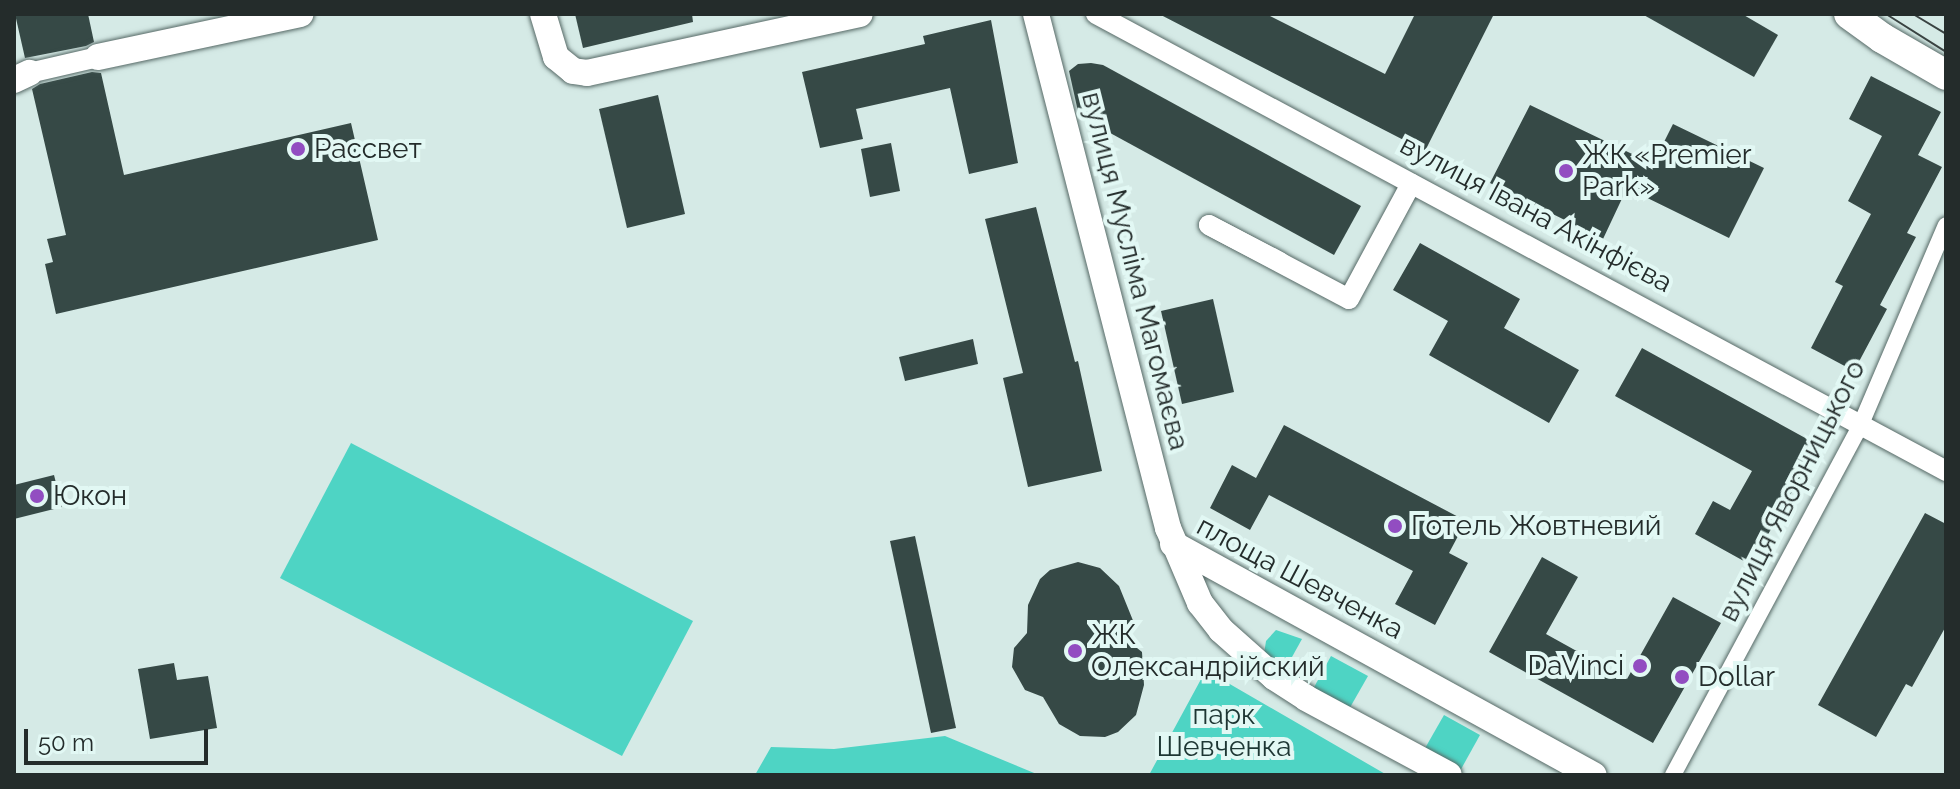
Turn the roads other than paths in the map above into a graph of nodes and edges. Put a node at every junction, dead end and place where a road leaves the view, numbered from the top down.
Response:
1 (300, 14) edge
2 (543, 14) edge
3 (860, 14) edge
4 (1036, 14) edge
5 (1096, 14) edge
6 (1849, 14) edge
7 (98, 57) joint
8 (20, 75) edge
9 (1946, 75) edge
10 (1411, 184) junction
11 (1946, 225) edge
12 (1280, 262) dead end
13 (1861, 424) junction
14 (1946, 471) edge
15 (1173, 544) junction
16 (1449, 775) edge
17 (1594, 775) edge
18 (1673, 775) edge

1 - 7 street
2 - 3 street
4 - 15 street, вулиця Мусліма Магомаєва
5 - 10 street, вулиця Івана Акінфієва
6 - 9 main road
7 - 8 street
10 - 12 street
10 - 13 street, вулиця Івана Акінфієва
11 - 13 street, вулиця Яворницького
13 - 14 street, вулиця Івана Акінфієва
13 - 18 street, вулиця Яворницького
15 - 16 street, площа Шевченка
15 - 17 street, площа Шевченка

